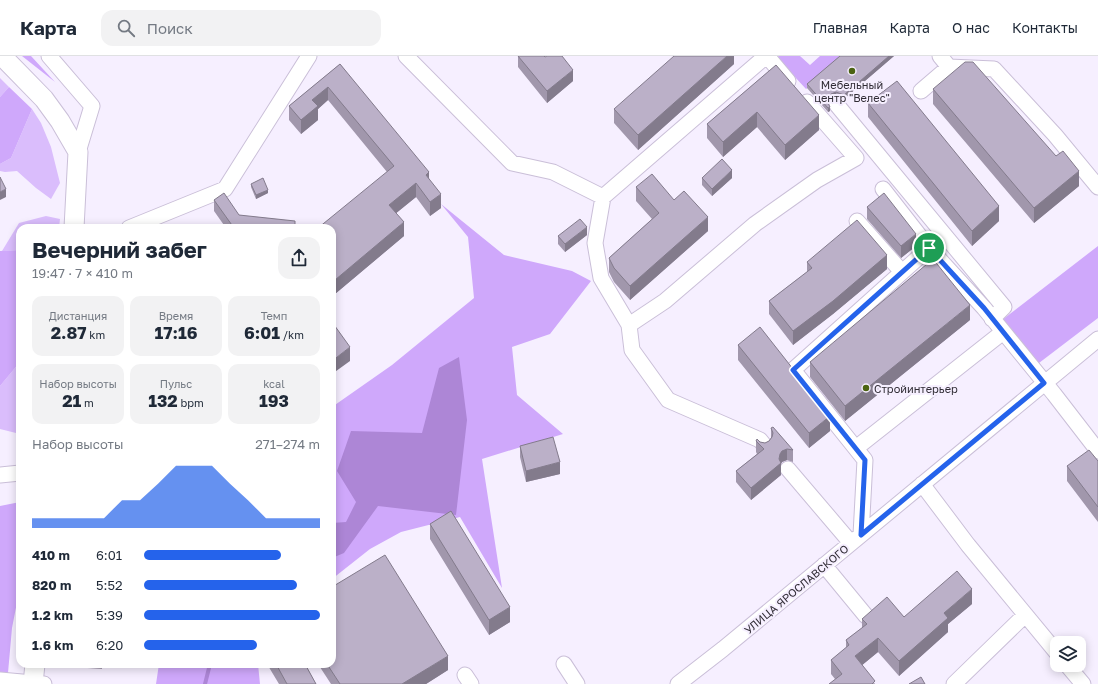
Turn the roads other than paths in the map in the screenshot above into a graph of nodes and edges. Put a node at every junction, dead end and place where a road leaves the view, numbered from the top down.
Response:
1 (2, 56) edge
2 (49, 56) edge
3 (309, 56) edge
4 (406, 56) edge
5 (766, 56) edge
6 (945, 62) edge
7 (921, 91) dead end
8 (837, 104) dead end
9 (78, 152) junction
10 (1098, 187) edge
11 (883, 189) dead end
12 (603, 197) junction
13 (857, 221) edge
14 (74, 224) edge
15 (139, 224) edge
16 (929, 248) junction
17 (902, 272) junction
18 (992, 319) junction
19 (629, 325) junction
20 (1004, 332) junction
21 (1098, 338) edge
22 (1044, 383) junction
23 (764, 445) edge
24 (856, 448) junction
25 (1098, 451) edge
26 (788, 469) dead end
27 (16, 473) edge
28 (0, 475) edge
29 (922, 484) junction
30 (856, 539) junction
31 (824, 565) junction
32 (1025, 615) junction
33 (866, 616) edge
34 (1050, 645) edge
35 (564, 664) dead end
36 (35, 668) edge
37 (1073, 672) edge
38 (0, 680) edge
39 (37, 684) edge
40 (577, 684) edge
41 (678, 684) edge
42 (954, 684) edge
43 (1083, 684) edge

1 - 9 main road
2 - 9 street
3 - 15 street
4 - 12 street
5 - 12 street
5 - 19 street
6 - 7 street
6 - 10 street
8 - 18 street
9 - 14 main road
11 - 16 street
12 - 19 street
13 - 17 street
16 - 17 street
16 - 18 street
17 - 24 street
18 - 20 street
19 - 23 street
20 - 22 street
20 - 24 street
21 - 22 street, УЛИЦА ЯРОСЛАВСКОГО
22 - 25 street
22 - 29 street, УЛИЦА ЯРОСЛАВСКОГО
24 - 30 street
26 - 30 street
27 - 28 street
29 - 30 street, УЛИЦА ЯРОСЛАВСКОГО
29 - 32 street
30 - 31 street, УЛИЦА ЯРОСЛАВСКОГО
31 - 33 street
31 - 41 street, УЛИЦА ЯРОСЛАВСКОГО
32 - 34 street
32 - 42 street
35 - 40 street
36 - 39 main road
37 - 43 street
38 - 39 street

